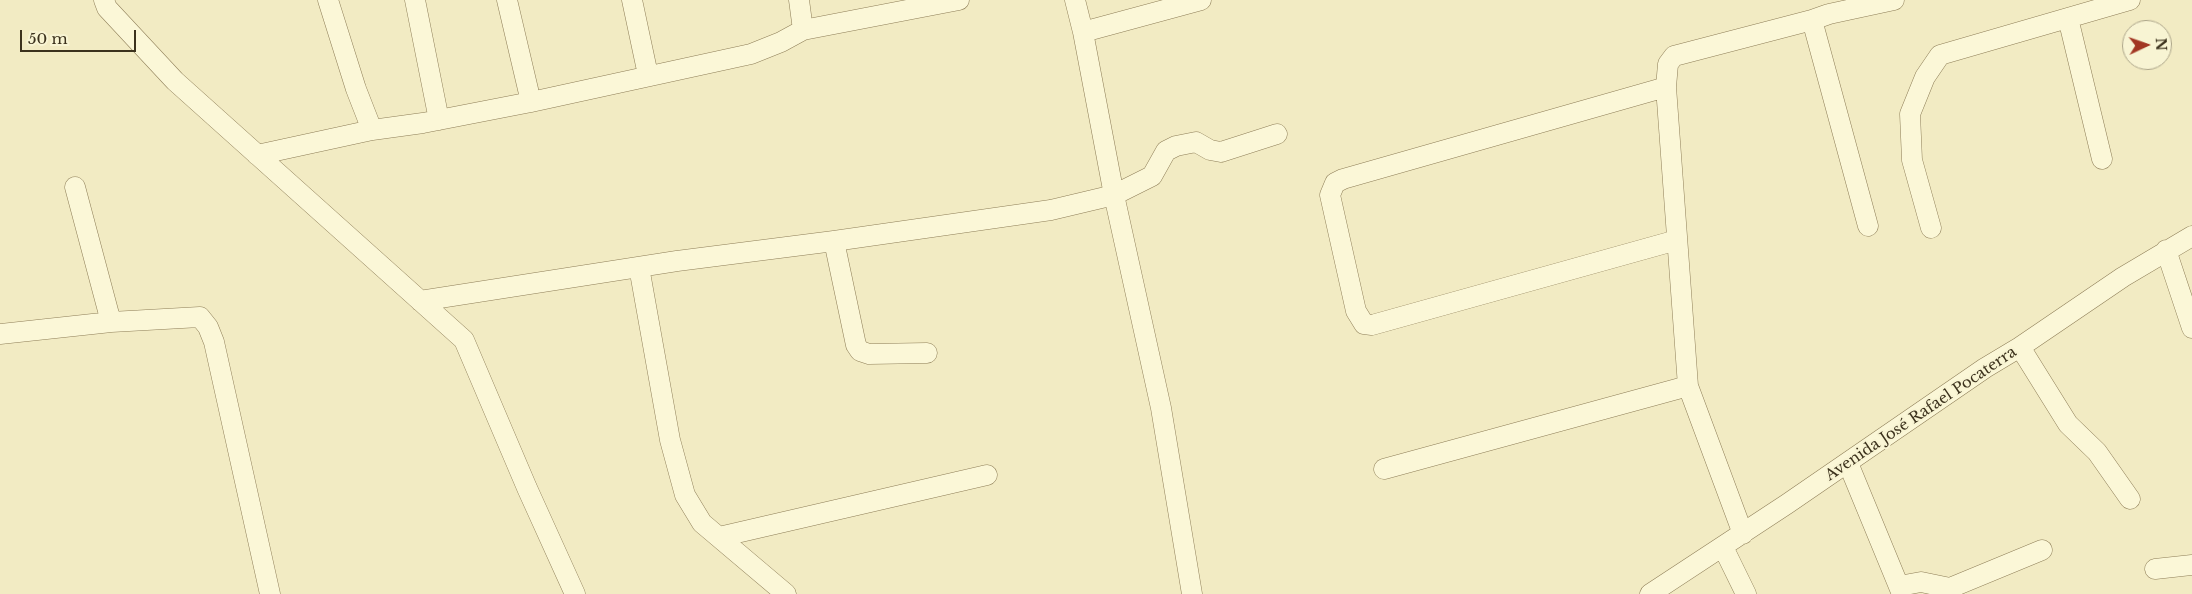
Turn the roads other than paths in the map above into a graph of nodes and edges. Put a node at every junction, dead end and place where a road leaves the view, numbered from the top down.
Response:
1 (104, 0) edge
2 (328, 0) edge
3 (415, 0) edge
4 (507, 0) edge
5 (632, 0) edge
6 (799, 0) edge
7 (959, 0) edge
8 (1075, 0) edge
9 (1201, 0) edge
10 (1894, 0) edge
11 (2130, 0) edge
12 (1823, 11) edge
13 (2068, 18) junction
14 (803, 30) junction
15 (1083, 32) junction
16 (648, 75) junction
17 (1666, 87) junction
18 (531, 102) junction
19 (439, 120) junction
20 (372, 130) junction
21 (1277, 134) dead end
22 (257, 154) junction
23 (2102, 159) dead end
24 (75, 187) dead end
25 (1114, 195) junction
26 (1868, 226) dead end
27 (1931, 228) dead end
28 (2192, 236) edge
29 (1677, 240) junction
30 (834, 242) junction
31 (2166, 250) junction
32 (639, 267) junction
33 (420, 300) junction
34 (111, 322) junction
35 (2192, 328) edge
36 (0, 334) edge
37 (2020, 347) junction
38 (927, 353) dead end
39 (1688, 386) junction
40 (1848, 463) junction
41 (1384, 469) dead end
42 (987, 475) dead end
43 (2130, 499) dead end
44 (1743, 534) junction
45 (719, 537) junction
46 (1723, 547) junction
47 (2042, 550) dead end
48 (2192, 565) edge
49 (2155, 569) dead end
50 (1901, 590) edge
51 (270, 594) edge
52 (575, 594) edge
53 (786, 594) edge
54 (1192, 594) edge
55 (1650, 594) edge
56 (1746, 594) edge

1 - 22 street
2 - 20 street
3 - 19 street
4 - 18 street
5 - 16 street
6 - 14 street
7 - 14 street
8 - 15 street
9 - 15 street
10 - 12 street
11 - 13 street
12 - 17 street
12 - 26 street
13 - 23 street
13 - 27 street
14 - 16 street
15 - 25 street
16 - 18 street
17 - 29 street
17 - 29 street
18 - 19 street
19 - 20 street
20 - 22 street
21 - 25 street
22 - 33 street
24 - 34 street
25 - 30 street
25 - 54 street
28 - 31 street, Avenida José Rafael Pocaterra
29 - 39 street
30 - 32 street
30 - 38 street
31 - 35 street
31 - 37 street, Avenida José Rafael Pocaterra
32 - 33 street
32 - 45 street
33 - 52 street
34 - 36 street
34 - 51 street
37 - 40 street, Avenida José Rafael Pocaterra
37 - 43 street
39 - 41 street
39 - 44 street
40 - 44 street, Avenida José Rafael Pocaterra
40 - 50 street
42 - 45 street
44 - 46 street, Avenida José Rafael Pocaterra
45 - 53 street
46 - 55 street, Avenida José Rafael Pocaterra
46 - 56 street
47 - 50 street
48 - 49 street

